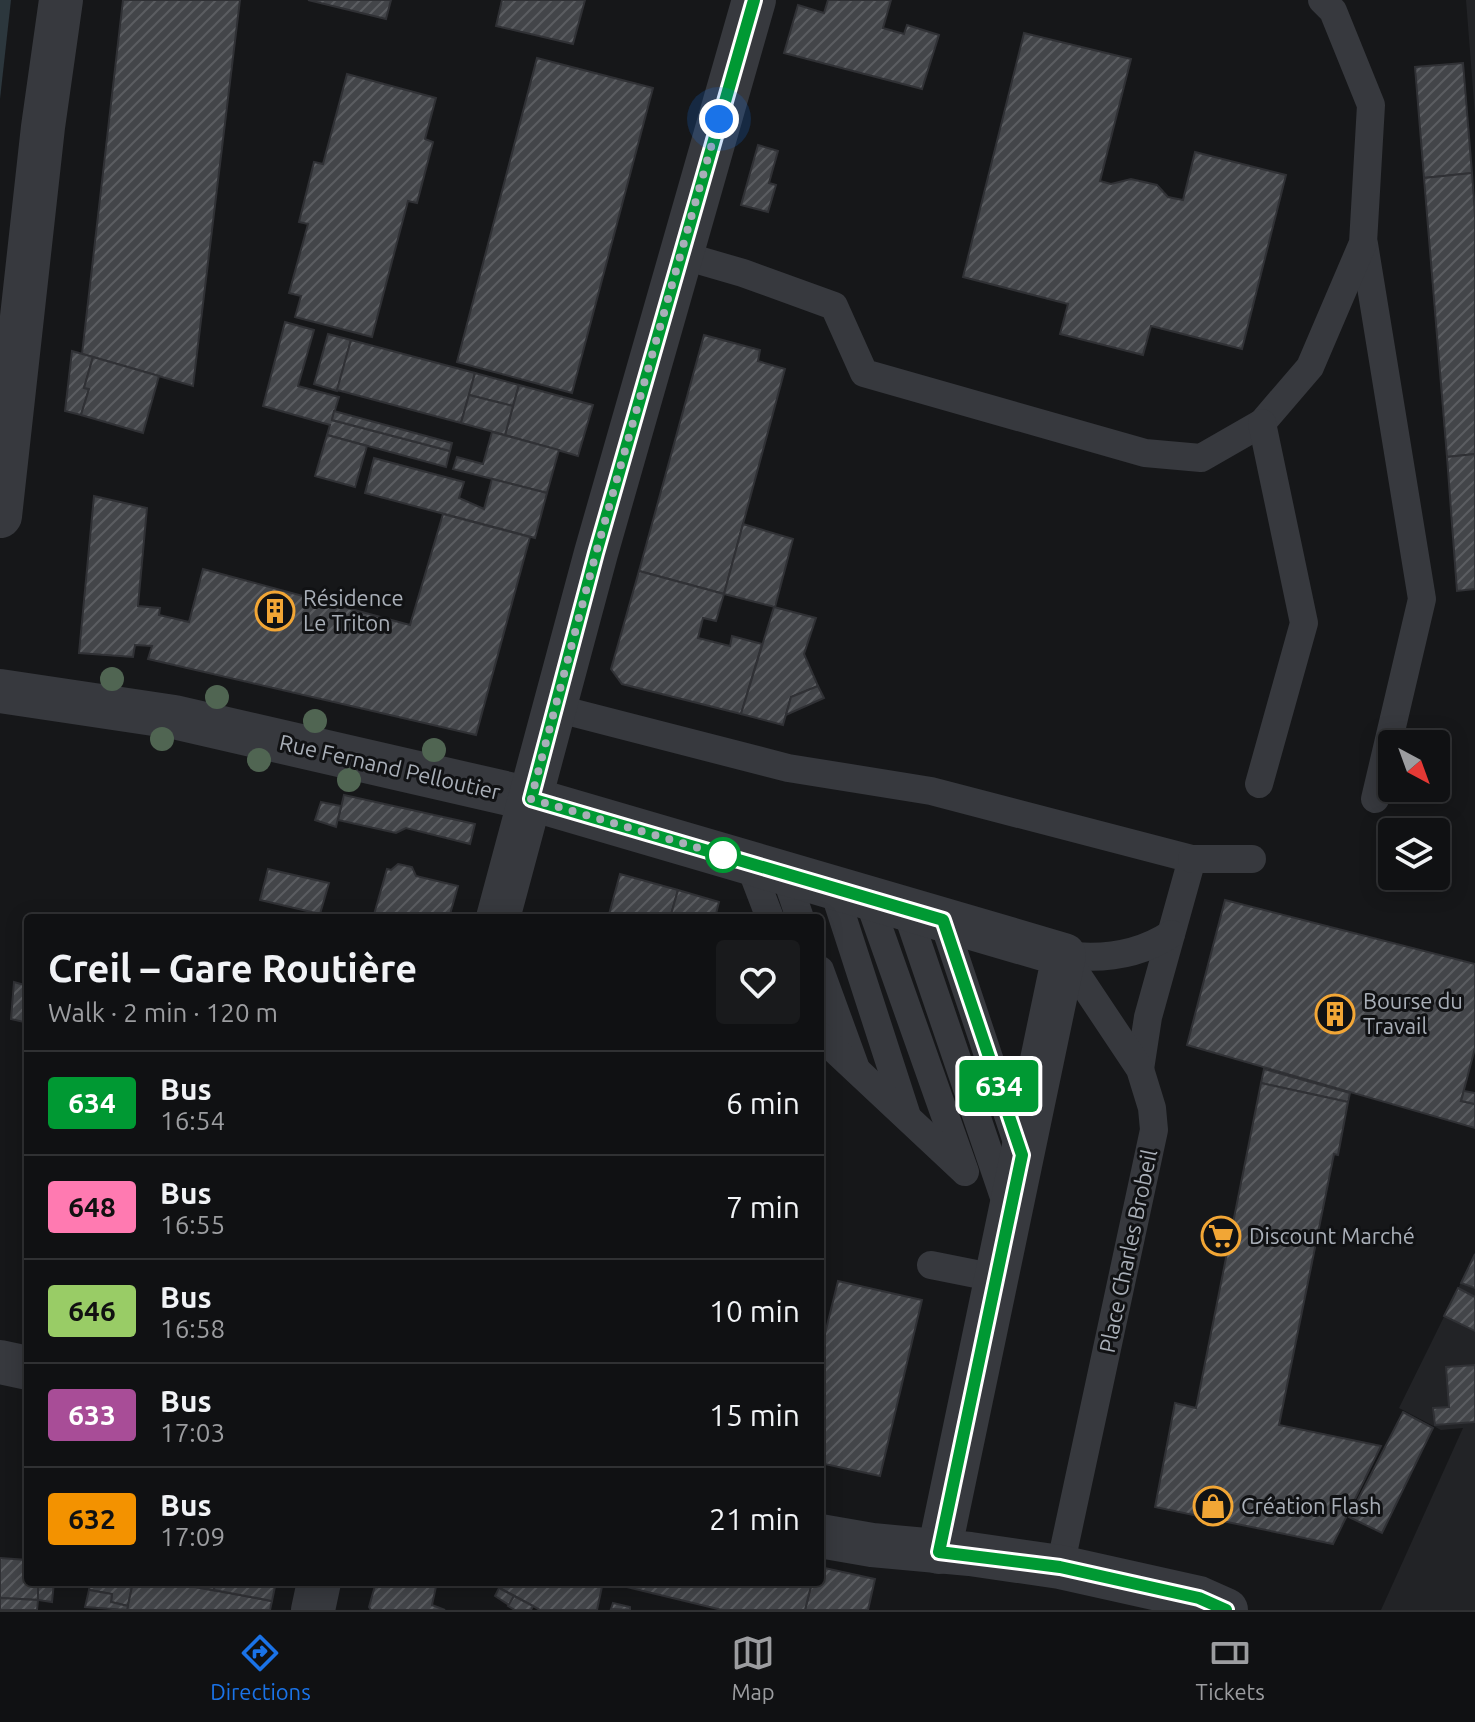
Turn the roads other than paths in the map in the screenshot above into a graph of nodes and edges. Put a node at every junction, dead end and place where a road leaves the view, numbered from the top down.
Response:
1 (61, 0) edge
2 (754, 0) edge
3 (1322, 0) edge
4 (1363, 243) junction
5 (681, 255) junction
6 (1262, 423) junction
7 (0, 516) edge
8 (0, 691) edge
9 (555, 708) junction
10 (1259, 784) dead end
11 (531, 799) junction
12 (1375, 799) dead end
13 (1192, 859) junction
14 (1252, 859) dead end
15 (767, 868) junction
16 (887, 904) junction
17 (499, 914) edge
18 (770, 914) edge
19 (797, 914) edge
20 (1171, 934) junction
21 (1064, 955) junction
22 (824, 981) edge
23 (824, 1040) edge
24 (1140, 1069) junction
25 (857, 1070) junction
26 (907, 1117) junction
27 (1022, 1155) junction
28 (965, 1172) junction
29 (1009, 1214) junction
30 (931, 1265) dead end
31 (996, 1278) junction
32 (0, 1362) edge
33 (24, 1367) edge
34 (824, 1537) edge
35 (939, 1552) junction
36 (1060, 1567) junction
37 (318, 1586) edge
38 (313, 1610) edge
39 (1226, 1610) edge

1 - 7 street
2 - 5 street
3 - 4 lane
4 - 6 lane
4 - 12 lane
5 - 6 lane
5 - 9 street
6 - 10 lane
8 - 11 street, Rue Fernand Pelloutier
9 - 11 street
9 - 13 lane
11 - 15 street, Rue Fernand Pelloutier
11 - 17 street
13 - 14 lane
13 - 20 lane
15 - 16 street, Rue Fernand Pelloutier
15 - 18 lane
15 - 19 lane
16 - 21 street, Rue Fernand Pelloutier
16 - 26 lane
16 - 27 lane
16 - 28 lane
16 - 29 lane
20 - 21 lane
20 - 24 lane
21 - 24 lane, Place Charles Brobeil
21 - 27 street
22 - 25 lane
23 - 25 lane
24 - 36 lane, Place Charles Brobeil
25 - 26 lane
26 - 28 lane
27 - 29 street
28 - 29 lane
29 - 31 street
30 - 31 lane
31 - 35 street
32 - 33 street
34 - 35 street
35 - 36 street
36 - 39 street
37 - 38 street

